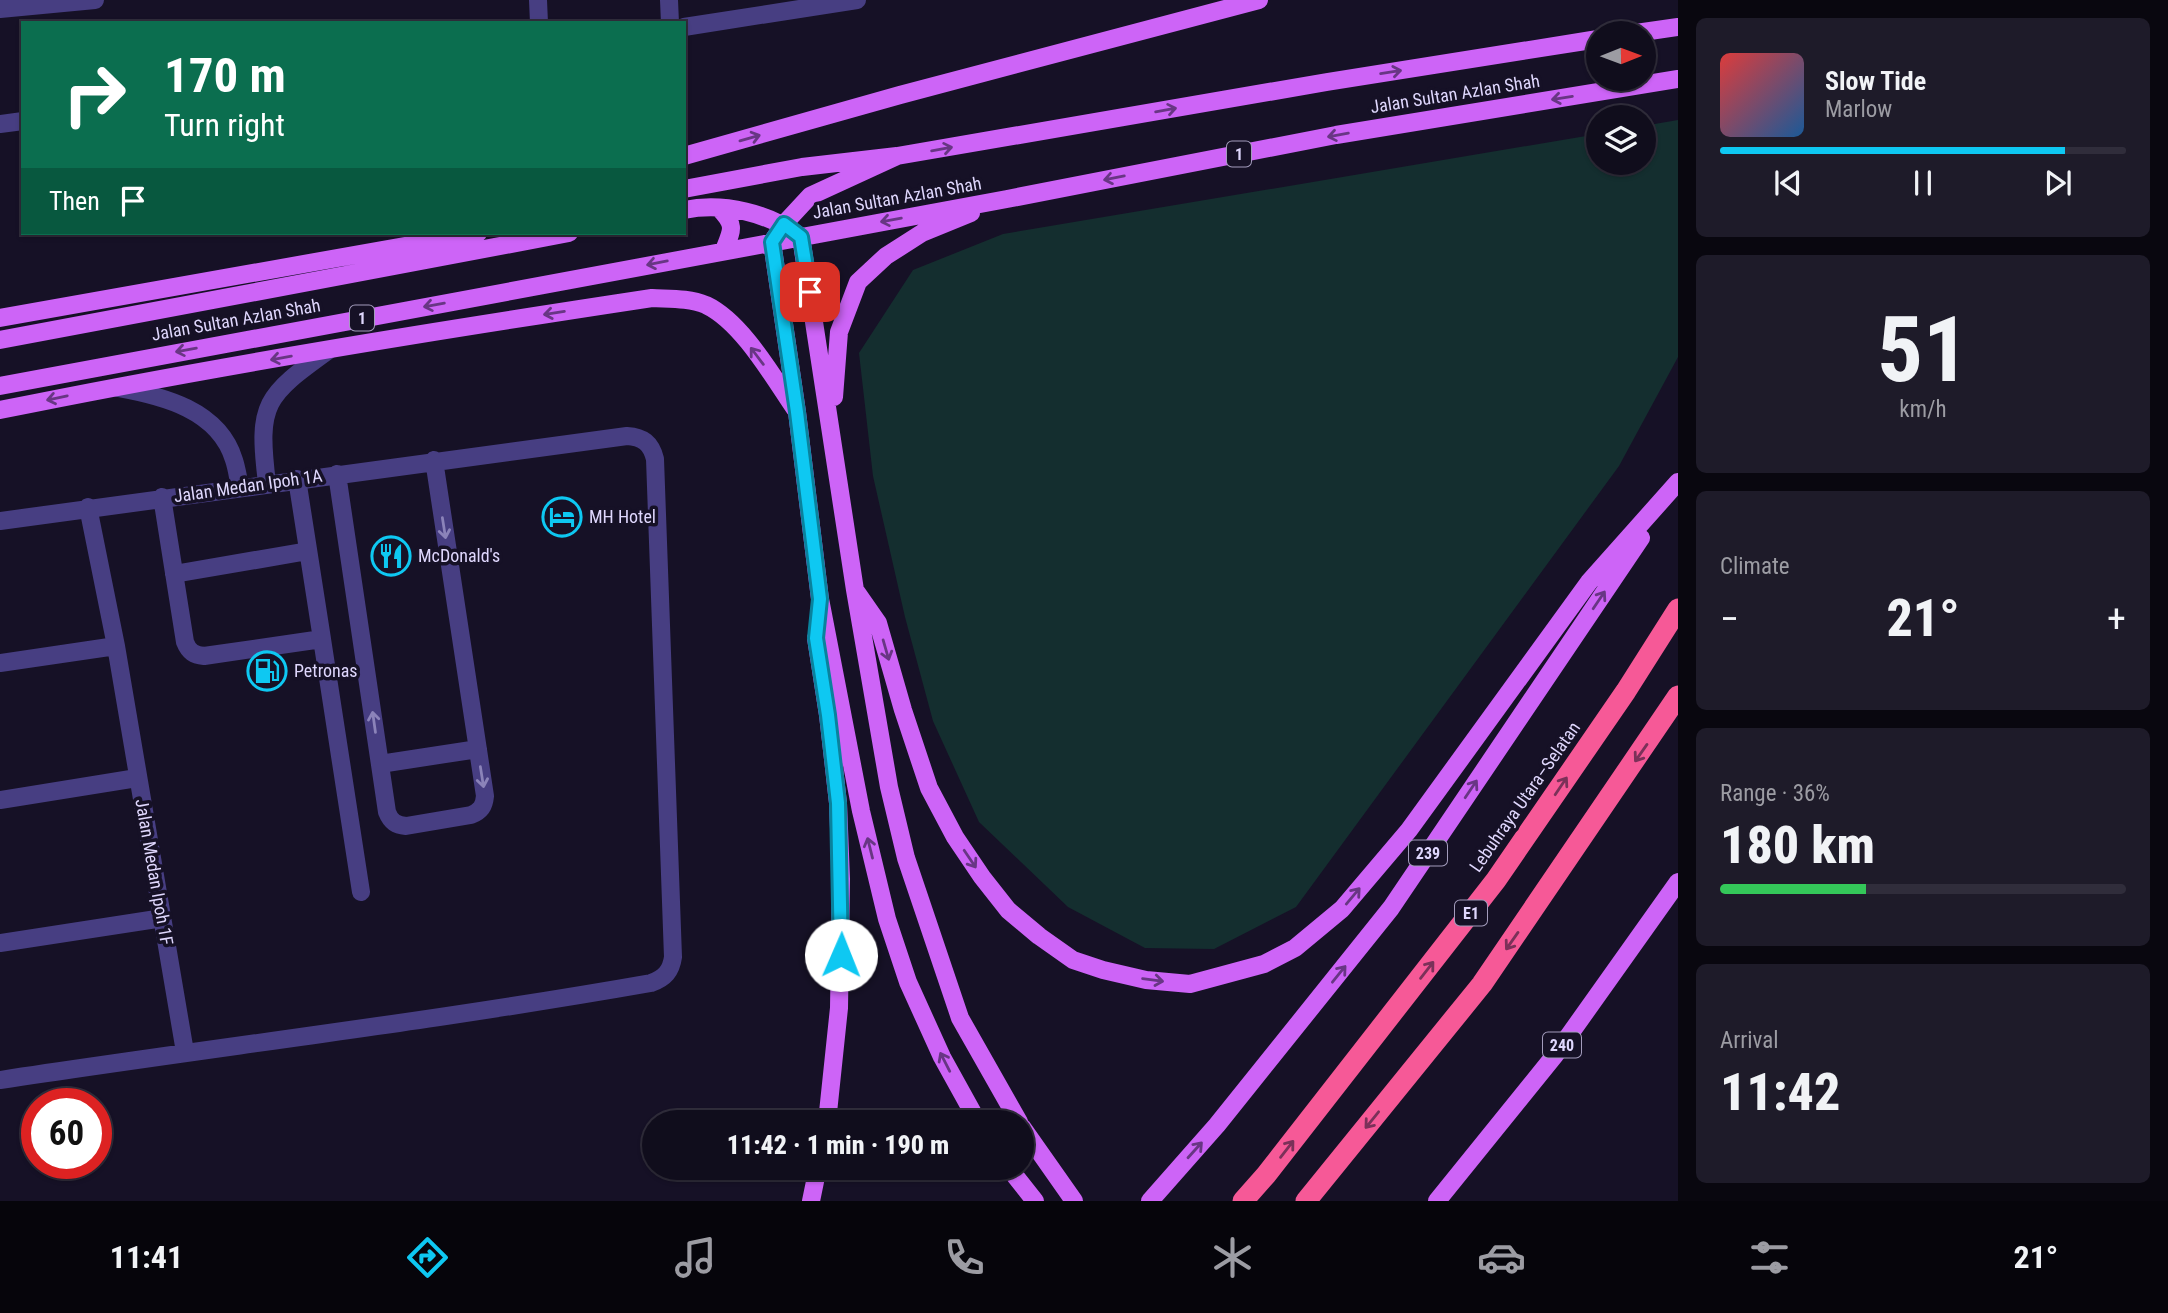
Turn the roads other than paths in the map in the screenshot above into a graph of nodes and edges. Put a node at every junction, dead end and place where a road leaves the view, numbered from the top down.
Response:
1 (94, 0) edge
2 (538, 0) edge
3 (669, 0) edge
4 (857, 0) edge
5 (1259, 0) edge
6 (27, 3) edge
7 (808, 4) edge
8 (755, 8) edge
9 (0, 9) edge
10 (539, 21) edge
11 (670, 21) edge
12 (686, 26) edge
13 (1678, 27) edge
14 (1656, 30) edge
15 (1586, 41) edge
16 (1678, 79) edge
17 (21, 121) edge
18 (0, 124) edge
19 (686, 155) edge
20 (897, 156) junction
21 (686, 189) edge
22 (1007, 199) junction
23 (720, 209) junction
24 (686, 210) edge
25 (784, 224) junction
26 (558, 235) edge
27 (447, 237) edge
28 (801, 237) junction
29 (772, 242) junction
30 (724, 250) junction
31 (0, 318) edge
32 (0, 340) edge
33 (329, 350) junction
34 (0, 386) edge
35 (113, 387) junction
36 (0, 410) edge
37 (797, 412) junction
38 (832, 430) junction
39 (434, 460) junction
40 (337, 474) junction
41 (297, 479) junction
42 (1678, 482) edge
43 (267, 483) junction
44 (240, 487) junction
45 (162, 497) junction
46 (88, 507) junction
47 (0, 521) edge
48 (308, 551) junction
49 (174, 574) junction
50 (855, 590) junction
51 (820, 599) junction
52 (1678, 609) edge
53 (322, 639) junction
54 (116, 646) junction
55 (0, 663) edge
56 (1678, 696) edge
57 (478, 749) junction
58 (380, 764) junction
59 (138, 778) junction
60 (0, 800) edge
61 (1678, 882) edge
62 (361, 892) dead end
63 (163, 918) junction
64 (0, 943) edge
65 (185, 1052) junction
66 (0, 1080) edge
67 (828, 1110) edge
68 (971, 1110) edge
69 (1012, 1110) edge
70 (1034, 1145) edge
71 (815, 1180) edge
72 (1018, 1180) edge
73 (811, 1201) edge
74 (1035, 1201) edge
75 (1074, 1201) edge
76 (1150, 1201) edge
77 (1242, 1201) edge
78 (1306, 1201) edge
79 (1437, 1201) edge

1 - 6 street
2 - 10 street
3 - 11 street
4 - 7 street
19 -> 5 main road
6 - 9 street
7 - 8 street
8 - 12 street
13 - 14 main road
20 -> 15 main road, Jalan Sultan Azlan Shah
16 -> 22 main road, Jalan Sultan Azlan Shah / 1
17 - 18 street
20 - 21 main road, Jalan Sultan Azlan Shah
20 - 25 main road
22 -> 28 main road, Jalan Sultan Azlan Shah / 1
22 - 38 main road
23 - 24 main road
23 - 25 main road
23 - 30 main road
25 - 28 main road
25 - 29 main road
26 - 32 main road
27 - 31 main road
28 - 29 main road, Jalan Sultan Azlan Shah / 1
28 - 38 main road
29 - 30 main road, Jalan Sultan Azlan Shah / 1
29 - 37 main road
30 -> 34 main road, Jalan Sultan Azlan Shah / 1
33 -> 35 main road
37 -> 33 main road
33 - 43 street
35 -> 36 main road
35 - 44 street
37 - 51 main road
38 - 50 main road
39 - 40 street, Jalan Medan Ipoh 1A
39 -> 57 street
39 - 65 street, Jalan Medan Ipoh 1A
40 - 41 street, Jalan Medan Ipoh 1A
58 -> 40 street
41 - 43 street, Jalan Medan Ipoh 1A
41 - 48 street
50 -> 42 main road
76 -> 42 main road, 239
43 - 44 street, Jalan Medan Ipoh 1A
44 - 45 street, Jalan Medan Ipoh 1A
45 - 46 street, Jalan Medan Ipoh 1A
45 - 49 street
46 - 47 street, Jalan Medan Ipoh 1A
46 - 54 street, Jalan Medan Ipoh 1F
48 - 49 street
48 - 53 street
49 - 53 street
50 - 69 main road
51 - 67 main road
68 -> 51 main road
77 -> 52 highway, Lebuhraya Utara–Selatan / E1
53 - 62 street
54 - 55 street
54 - 59 street, Jalan Medan Ipoh 1F
56 -> 78 highway
57 - 58 street
57 -> 58 street
59 - 60 street
59 - 63 street, Jalan Medan Ipoh 1F
61 - 79 main road, 240
63 - 64 street
63 - 65 street, Jalan Medan Ipoh 1F
65 - 66 street
70 - 75 main road
71 - 73 main road
72 - 74 main road

